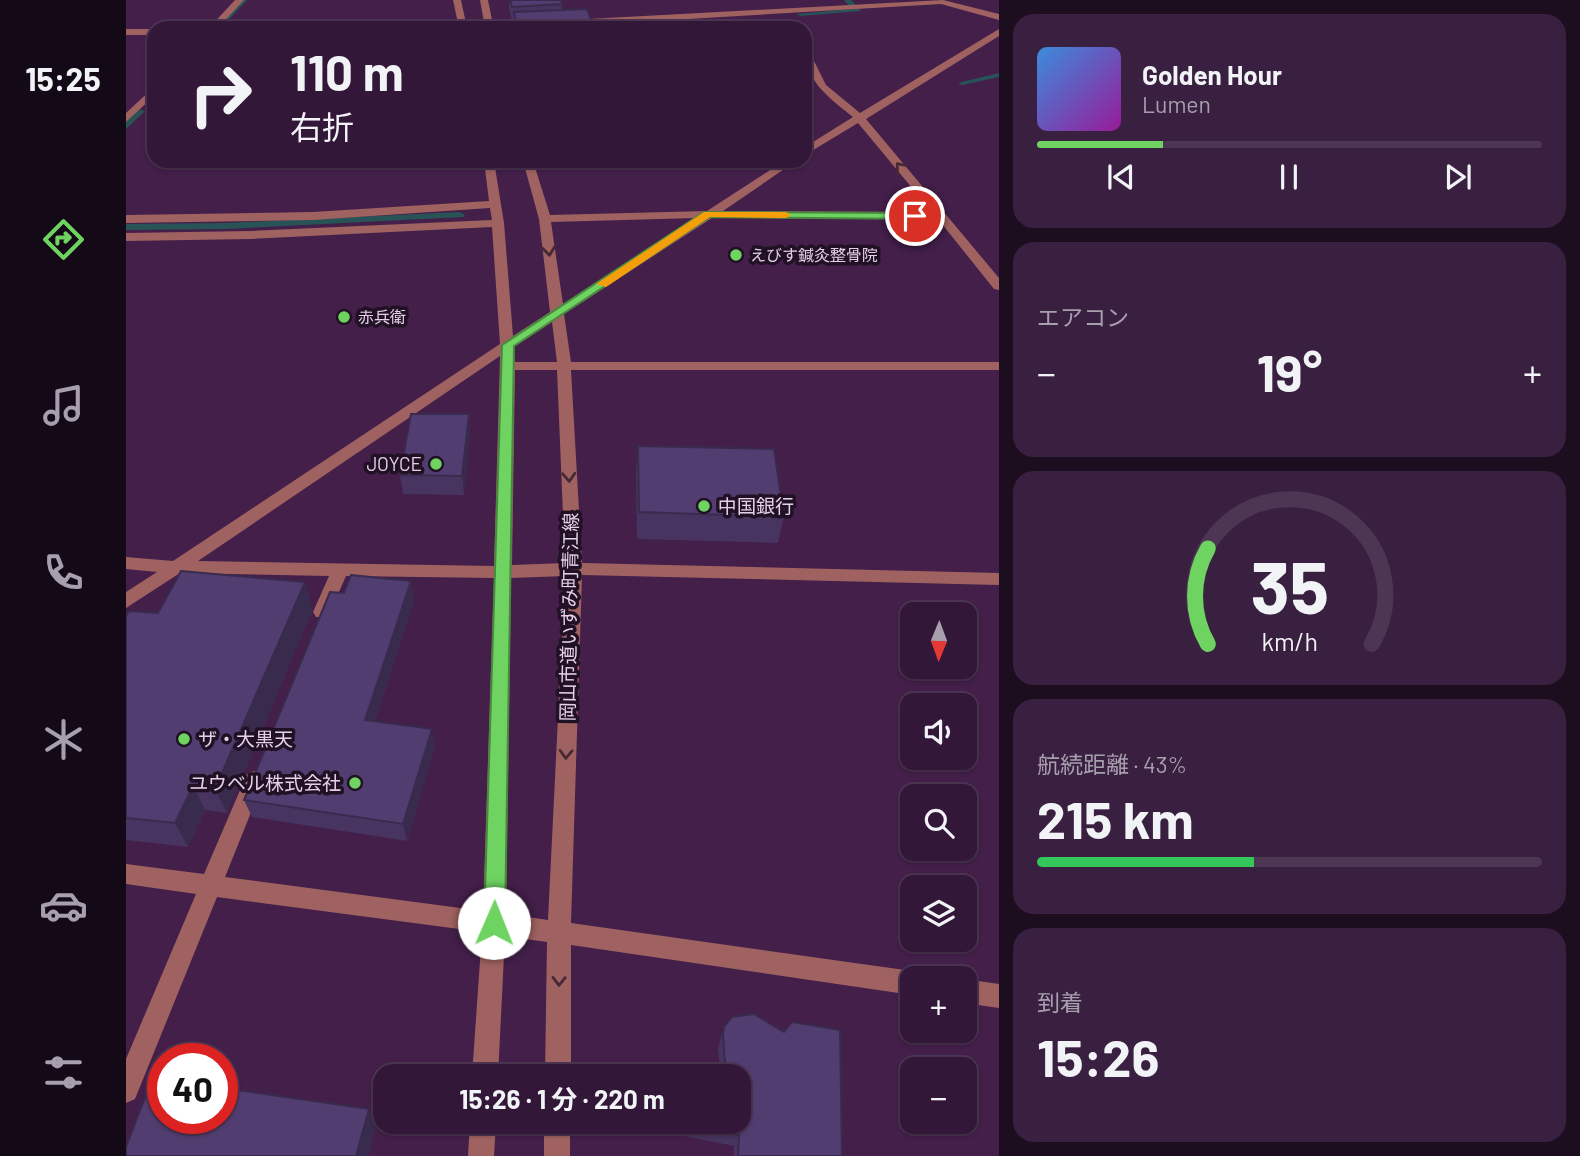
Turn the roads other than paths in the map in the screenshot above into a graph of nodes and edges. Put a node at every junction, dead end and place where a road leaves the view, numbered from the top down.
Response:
1 (240, 0) edge
2 (457, 0) edge
3 (484, 0) edge
4 (939, 1) edge
5 (999, 17) edge
6 (220, 21) edge
7 (462, 21) edge
8 (488, 21) edge
9 (637, 21) edge
10 (126, 32) edge
11 (147, 32) edge
12 (999, 32) edge
13 (812, 67) edge
14 (822, 87) junction
15 (812, 88) edge
16 (147, 98) edge
17 (126, 104) edge
18 (141, 104) junction
19 (147, 104) edge
20 (859, 117) junction
21 (126, 119) edge
22 (812, 147) edge
23 (490, 168) edge
24 (530, 168) edge
25 (780, 168) edge
26 (494, 204) junction
27 (708, 214) junction
28 (941, 216) junction
29 (126, 219) edge
30 (545, 219) junction
31 (498, 223) junction
32 (126, 237) edge
33 (999, 286) edge
34 (557, 314) junction
35 (508, 345) junction
36 (564, 365) junction
37 (508, 366) junction
38 (999, 366) edge
39 (126, 563) edge
40 (174, 568) junction
41 (573, 569) junction
42 (340, 570) junction
43 (503, 572) junction
44 (999, 579) edge
45 (126, 601) edge
46 (314, 633) edge
47 (263, 759) edge
48 (126, 874) edge
49 (212, 885) junction
50 (494, 923) junction
51 (559, 933) junction
52 (900, 982) edge
53 (977, 993) edge
54 (999, 996) edge
55 (486, 1064) edge
56 (558, 1064) edge
57 (126, 1090) edge
58 (482, 1134) edge
59 (557, 1134) edge
60 (481, 1156) edge
61 (557, 1156) edge

1 - 6 street
2 - 7 street
3 - 8 street
4 - 5 street
4 - 9 street
10 - 11 street
12 - 20 street
13 - 14 street
14 - 15 street
14 - 20 street
16 - 18 street
17 - 18 street
18 - 19 street
18 - 21 street
20 - 22 street
28 -> 20 street
23 - 26 street
24 - 30 street, 岡山市道いずみ町青江線
25 - 27 street
26 - 29 street
26 - 31 street
27 - 28 street
27 - 30 street
27 - 34 street
28 - 33 street
30 -> 34 street, 岡山市道いずみ町青江線
31 - 32 street
31 - 35 street
34 - 35 street
34 - 36 street, 岡山市道いずみ町青江線
35 - 37 street
35 - 40 street
36 - 37 street
36 - 38 street
36 -> 41 street, 岡山市道いずみ町青江線
37 - 43 street
39 - 40 street
40 - 42 street
40 - 45 street
41 - 43 street
41 - 44 street
41 -> 51 street, 岡山市道いずみ町青江線
42 - 43 street
42 - 46 street
43 - 50 street
47 - 49 street
48 - 49 street
49 - 50 street
49 - 57 street
50 - 51 street
50 - 55 street
51 - 52 street
51 -> 56 street, 岡山市道いずみ町青江線
53 - 54 street
58 - 60 street
59 - 61 street

